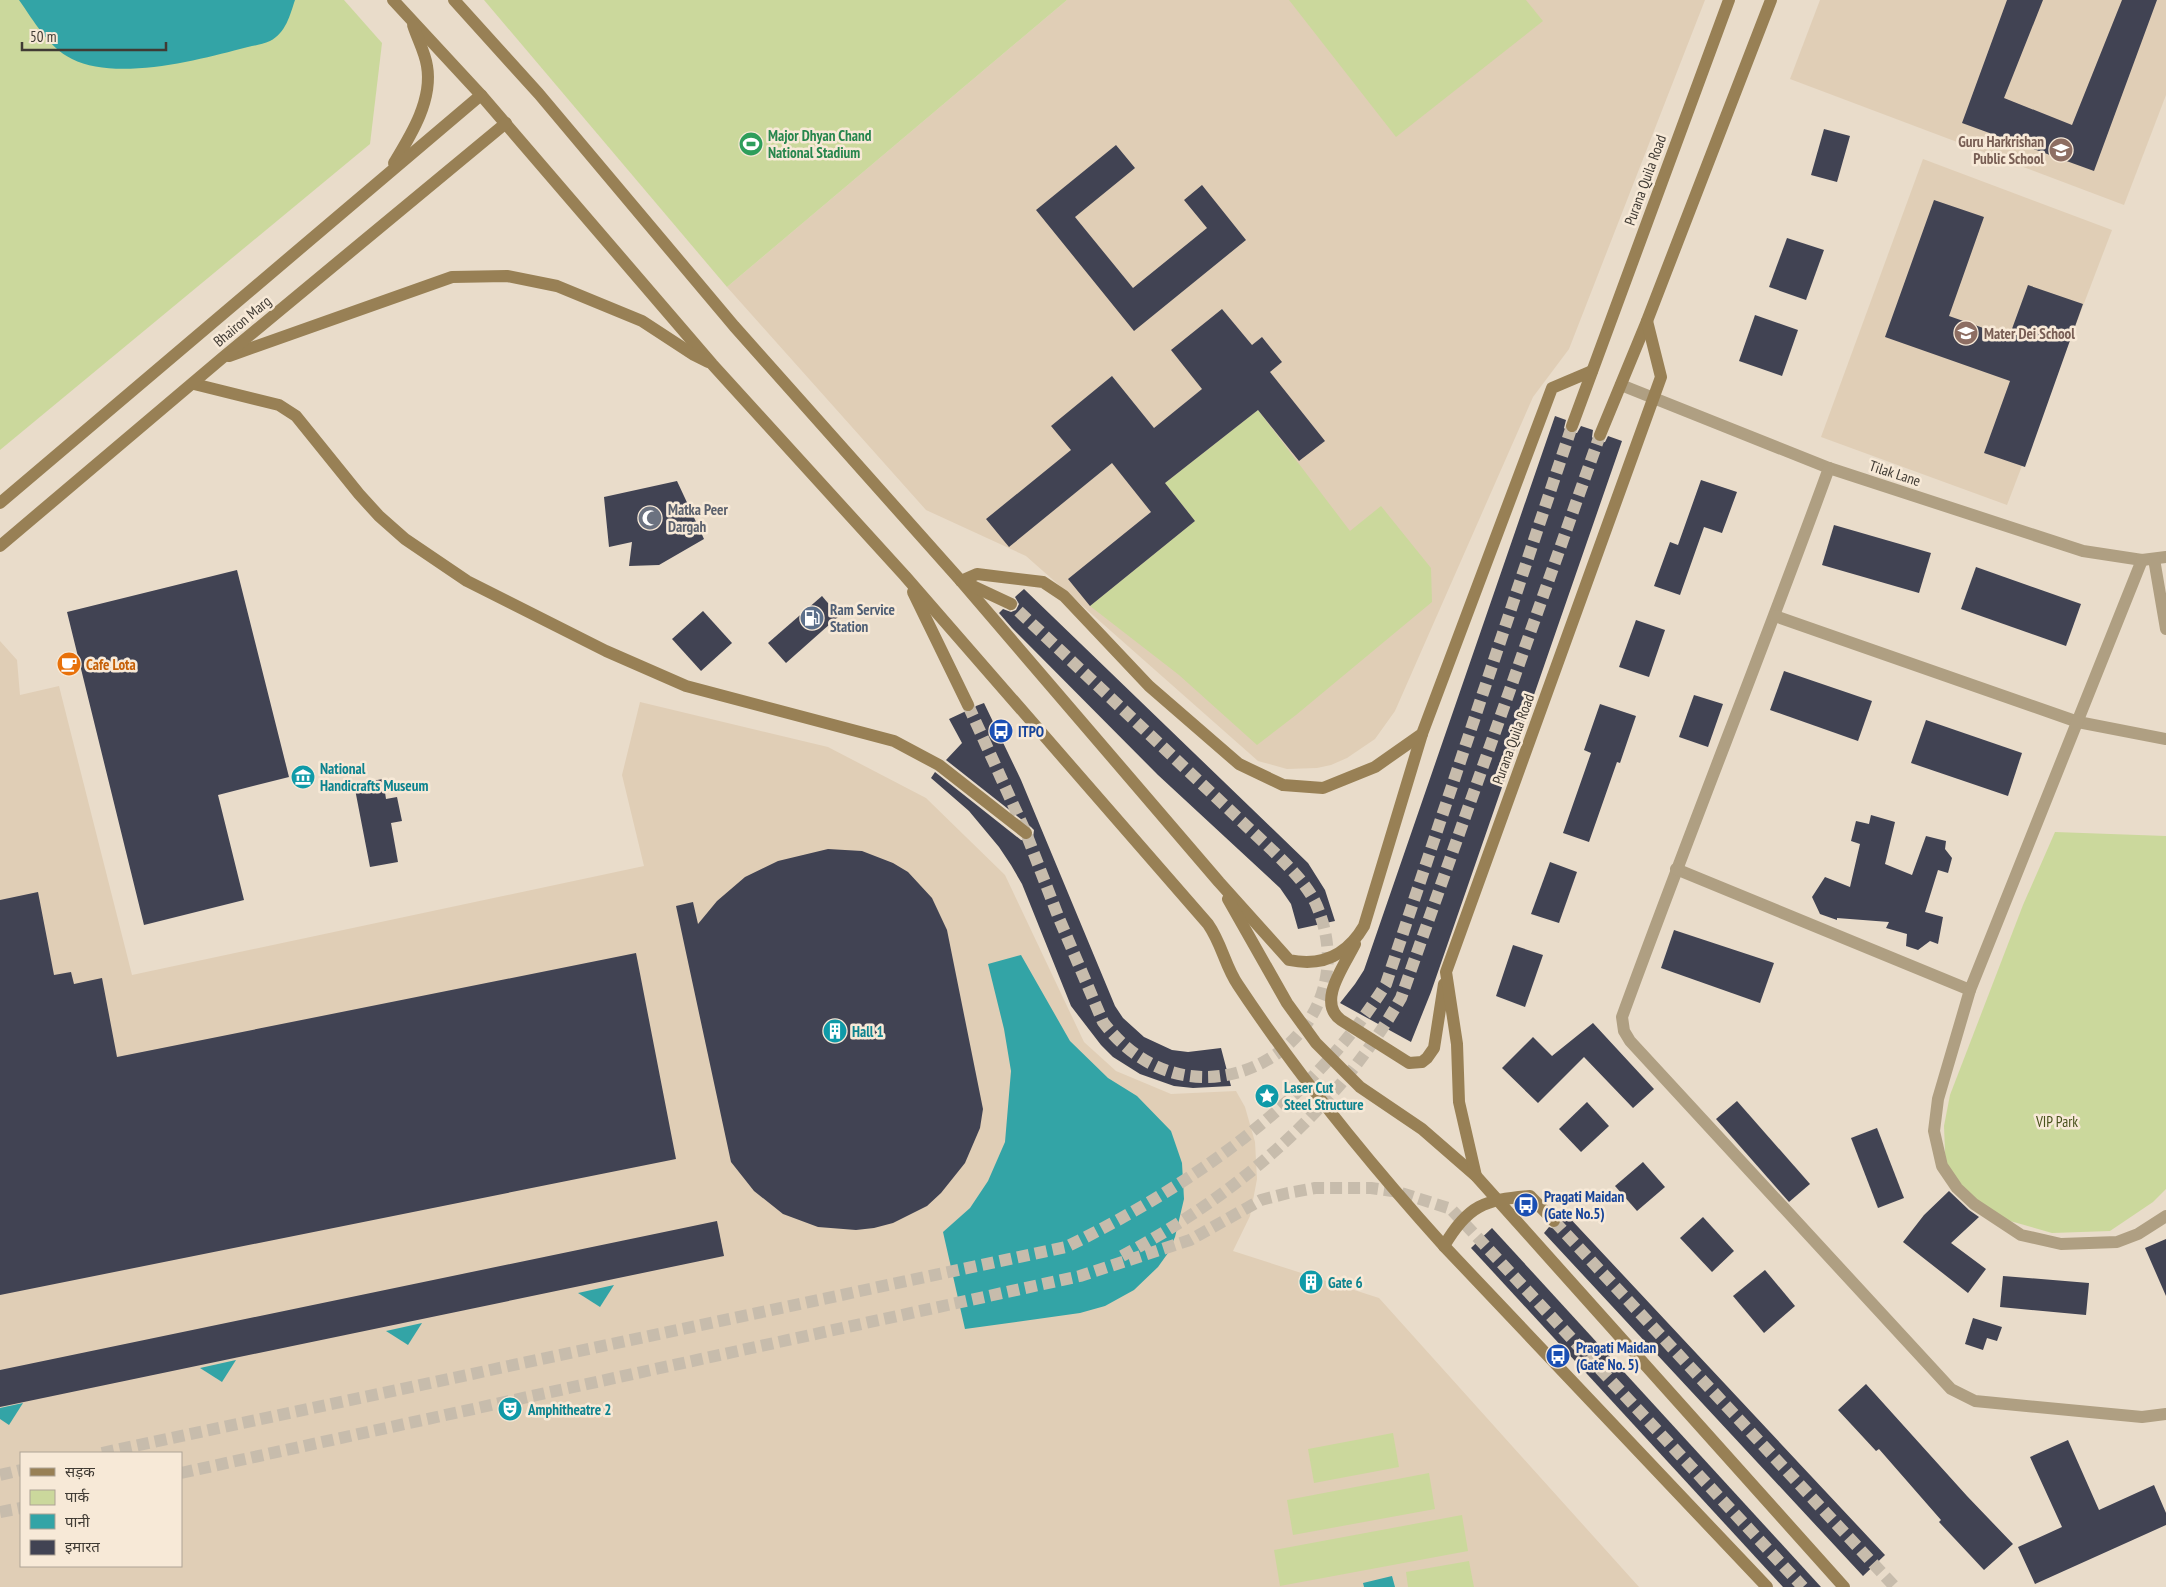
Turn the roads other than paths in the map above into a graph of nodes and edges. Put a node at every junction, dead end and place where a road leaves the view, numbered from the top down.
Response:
1 (393, 0) edge
2 (454, 0) edge
3 (1729, 0) edge
4 (1771, 0) edge
5 (411, 21) junction
6 (481, 95) junction
7 (506, 123) junction
8 (388, 171) junction
9 (1647, 321) junction
10 (221, 359) junction
11 (712, 364) junction
12 (1592, 371) junction
13 (194, 384) junction
14 (1622, 385) junction
15 (1654, 398) junction
16 (1572, 426) tunnel mouth
17 (1600, 435) tunnel mouth
18 (1829, 468) junction
19 (0, 503) edge
20 (0, 546) edge
21 (2154, 559) edge
22 (905, 576) junction
23 (961, 581) junction
24 (1011, 604) tunnel mouth
25 (1775, 616) junction
26 (2166, 629) edge
27 (968, 705) tunnel mouth
28 (2078, 722) junction
29 (1422, 734) junction
30 (2166, 739) edge
31 (1026, 832) dead end
32 (1676, 869) junction
33 (1219, 882) junction
34 (1364, 926) junction
35 (1446, 972) junction
36 (1970, 990) junction
37 (1476, 1176) junction
38 (1497, 1199) junction
39 (2166, 1216) edge
40 (1554, 1221) tunnel mouth
41 (1444, 1246) junction
42 (2166, 1414) edge
43 (1767, 1587) edge
44 (1844, 1587) edge

1 - 5 main road
2 - 23 main road
3 - 12 main road, Purana Quila Road
4 - 9 main road
5 - 6 main road
5 - 8 main road
6 - 7 main road
6 - 8 main road, Bhairon Marg
7 - 10 main road, Bhairon Marg
7 - 11 main road
8 - 19 main road, Bhairon Marg
9 - 14 main road
9 - 15 main road, Purana Quila Road
10 - 11 main road
10 - 13 main road, Bhairon Marg
11 - 22 main road
12 - 16 main road, Purana Quila Road
12 - 29 main road
13 - 20 main road, Bhairon Marg
13 - 31 main road
14 - 15 street, Tilak Lane
14 - 17 main road
15 - 18 street, Tilak Lane
15 - 35 main road, Purana Quila Road
18 - 21 street, Tilak Lane
18 - 25 street
21 - 26 street
21 - 28 street
22 - 27 main road
22 - 41 main road
23 - 24 main road
23 - 29 main road
23 - 33 main road
25 - 28 street
25 - 32 street
28 - 30 street
28 - 36 street
29 - 34 main road
32 - 36 street
32 - 42 street
33 - 34 main road
33 - 37 main road
34 - 35 main road
35 - 37 main road, Purana Quila Road
36 - 39 street
37 - 38 main road
38 - 40 main road
38 - 41 main road
38 - 44 main road
41 - 43 main road

